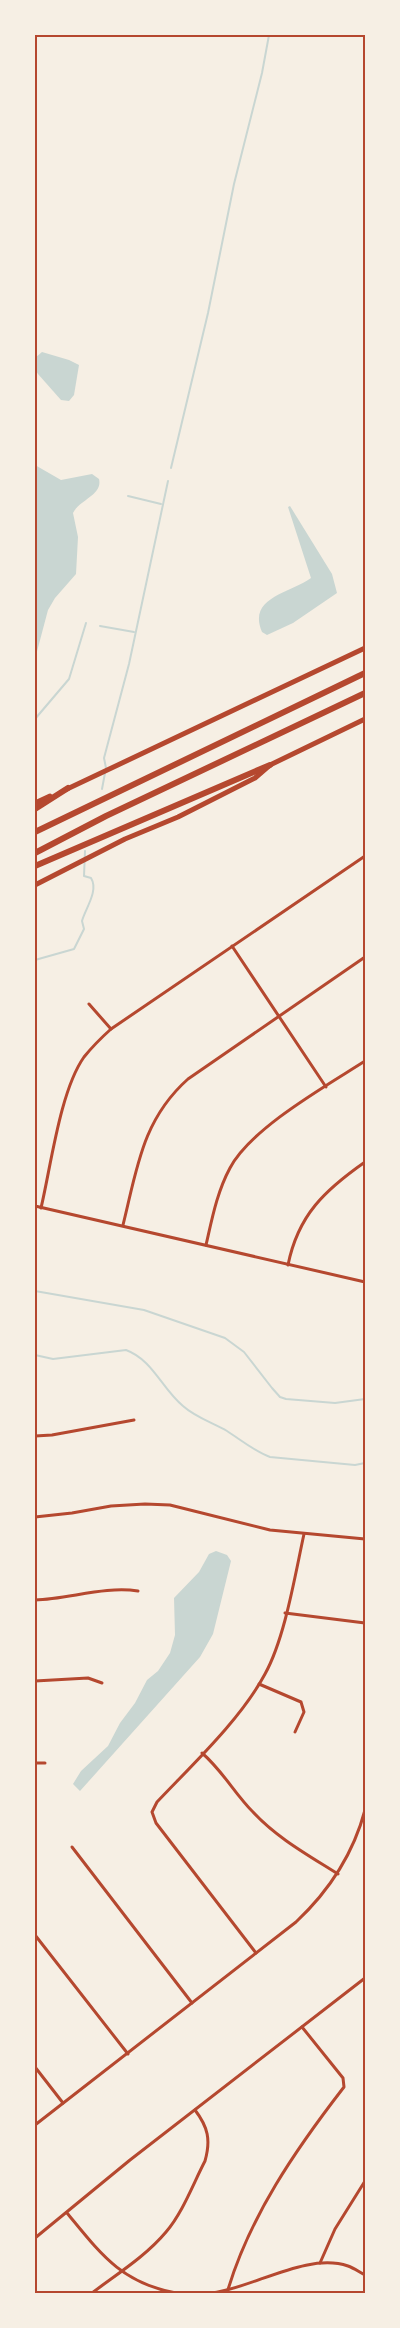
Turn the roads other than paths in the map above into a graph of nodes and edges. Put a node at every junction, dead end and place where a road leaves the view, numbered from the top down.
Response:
1 (365, 648) edge
2 (365, 673) edge
3 (365, 693) edge
4 (365, 719) edge
5 (270, 766) junction
6 (68, 788) junction
7 (35, 803) edge
8 (35, 809) edge
9 (35, 832) edge
10 (35, 853) edge
11 (365, 856) edge
12 (35, 866) edge
13 (35, 885) edge
14 (232, 946) junction
15 (365, 957) edge
16 (89, 1004) dead end
17 (278, 1016) junction
18 (111, 1029) junction
19 (365, 1061) edge
20 (326, 1087) junction
21 (365, 1162) edge
22 (35, 1206) edge
23 (41, 1208) junction
24 (123, 1225) junction
25 (206, 1245) junction
26 (288, 1264) junction
27 (365, 1282) edge
28 (134, 1420) dead end
29 (35, 1436) edge
30 (35, 1516) edge
31 (304, 1534) junction
32 (365, 1539) edge
33 (138, 1591) dead end
34 (35, 1600) edge
35 (285, 1613) junction
36 (365, 1622) edge
37 (35, 1681) edge
38 (102, 1683) dead end
39 (259, 1684) junction
40 (295, 1732) dead end
41 (202, 1753) junction
42 (35, 1763) edge
43 (46, 1763) dead end
44 (365, 1810) edge
45 (72, 1847) dead end
46 (338, 1874) junction
47 (35, 1935) edge
48 (256, 1954) junction
49 (364, 1981) edge
50 (192, 2003) junction
51 (302, 2027) junction
52 (128, 2054) junction
53 (35, 2067) edge
54 (63, 2103) junction
55 (195, 2110) junction
56 (35, 2125) edge
57 (365, 2181) edge
58 (67, 2213) junction
59 (35, 2238) edge
60 (320, 2263) junction
61 (120, 2271) junction
62 (365, 2275) edge
63 (228, 2292) edge
64 (92, 2293) edge
65 (176, 2293) edge
66 (212, 2293) edge

1 - 6 main road
2 - 9 highway
3 - 10 highway
4 - 5 main road
5 - 12 highway
5 - 13 main road
6 - 7 main road
6 - 8 highway
11 - 14 street
14 - 17 street
14 - 18 street
15 - 17 street
16 - 18 street
17 - 20 street
17 - 24 street
18 - 23 street
19 - 20 street
20 - 25 street
21 - 26 street
22 - 23 street
23 - 24 street
24 - 25 street
25 - 26 street
26 - 27 street
28 - 29 street
30 - 31 street
31 - 32 street
31 - 35 street
33 - 34 street
35 - 36 street
35 - 39 street
37 - 38 street
39 - 40 street
39 - 41 street
41 - 46 street
41 - 48 street
42 - 43 street
44 - 46 street
45 - 50 street
46 - 48 street
47 - 52 street
48 - 50 street
49 - 51 street
50 - 52 street
51 - 55 street
51 - 63 street
52 - 54 street
53 - 54 street
54 - 56 street
55 - 58 street
55 - 61 street
57 - 60 street
58 - 59 street
58 - 61 street
60 - 62 street
60 - 63 street
61 - 64 street
61 - 65 street
63 - 66 street

